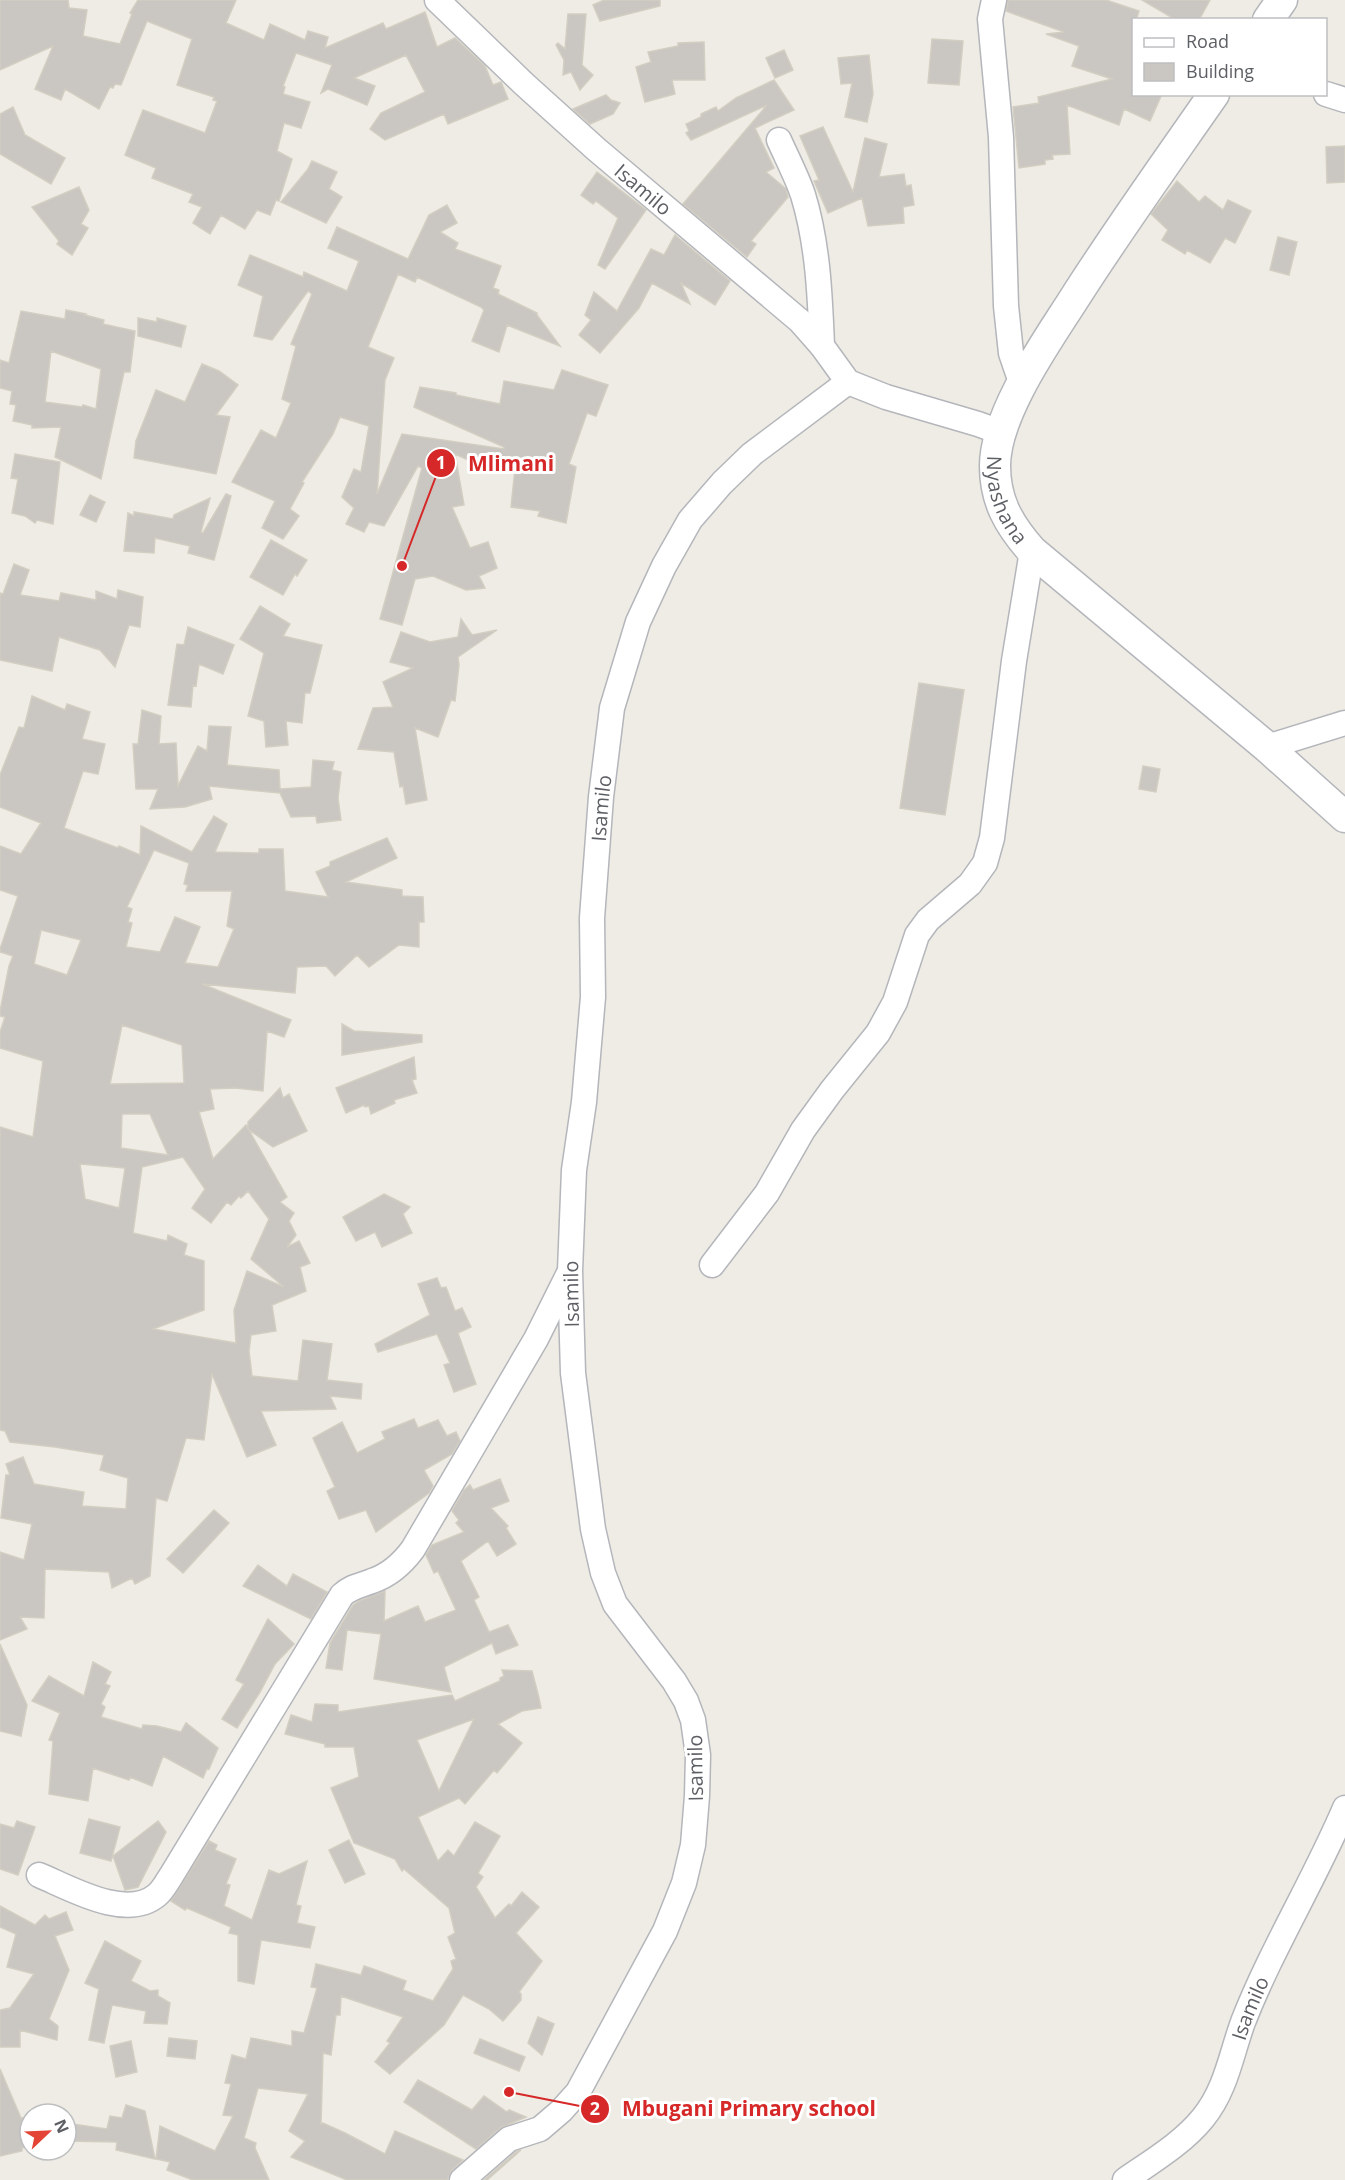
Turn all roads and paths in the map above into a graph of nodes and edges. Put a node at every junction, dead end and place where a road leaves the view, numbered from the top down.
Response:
1 (437, 0) edge
2 (994, 0) edge
3 (1282, 0) edge
4 (1269, 18) edge
5 (1327, 94) edge
6 (1213, 96) edge
7 (1345, 100) edge
8 (779, 140) dead end
9 (822, 346) junction
10 (848, 382) junction
11 (1022, 385) junction
12 (1000, 432) junction
13 (1032, 552) junction
14 (1345, 723) edge
15 (1267, 747) junction
16 (1345, 817) edge
17 (712, 1265) dead end
18 (570, 1271) junction
19 (1345, 1808) edge
20 (39, 1875) dead end
21 (462, 2180) edge
22 (1125, 2180) edge

1 - 9 street, Isamilo
2 - 11 street
3 - 4 street
5 - 7 street
6 - 11 street, Nyashana
8 - 9 street
9 - 10 street, Isamilo
10 - 12 street
10 - 18 street, Isamilo
11 - 12 street, Nyashana
12 - 13 street, Nyashana
13 - 15 street, Nyashana
13 - 17 street
14 - 15 street
15 - 16 street, Nyashana
18 - 20 street
18 - 21 street, Isamilo
19 - 22 street, Isamilo

